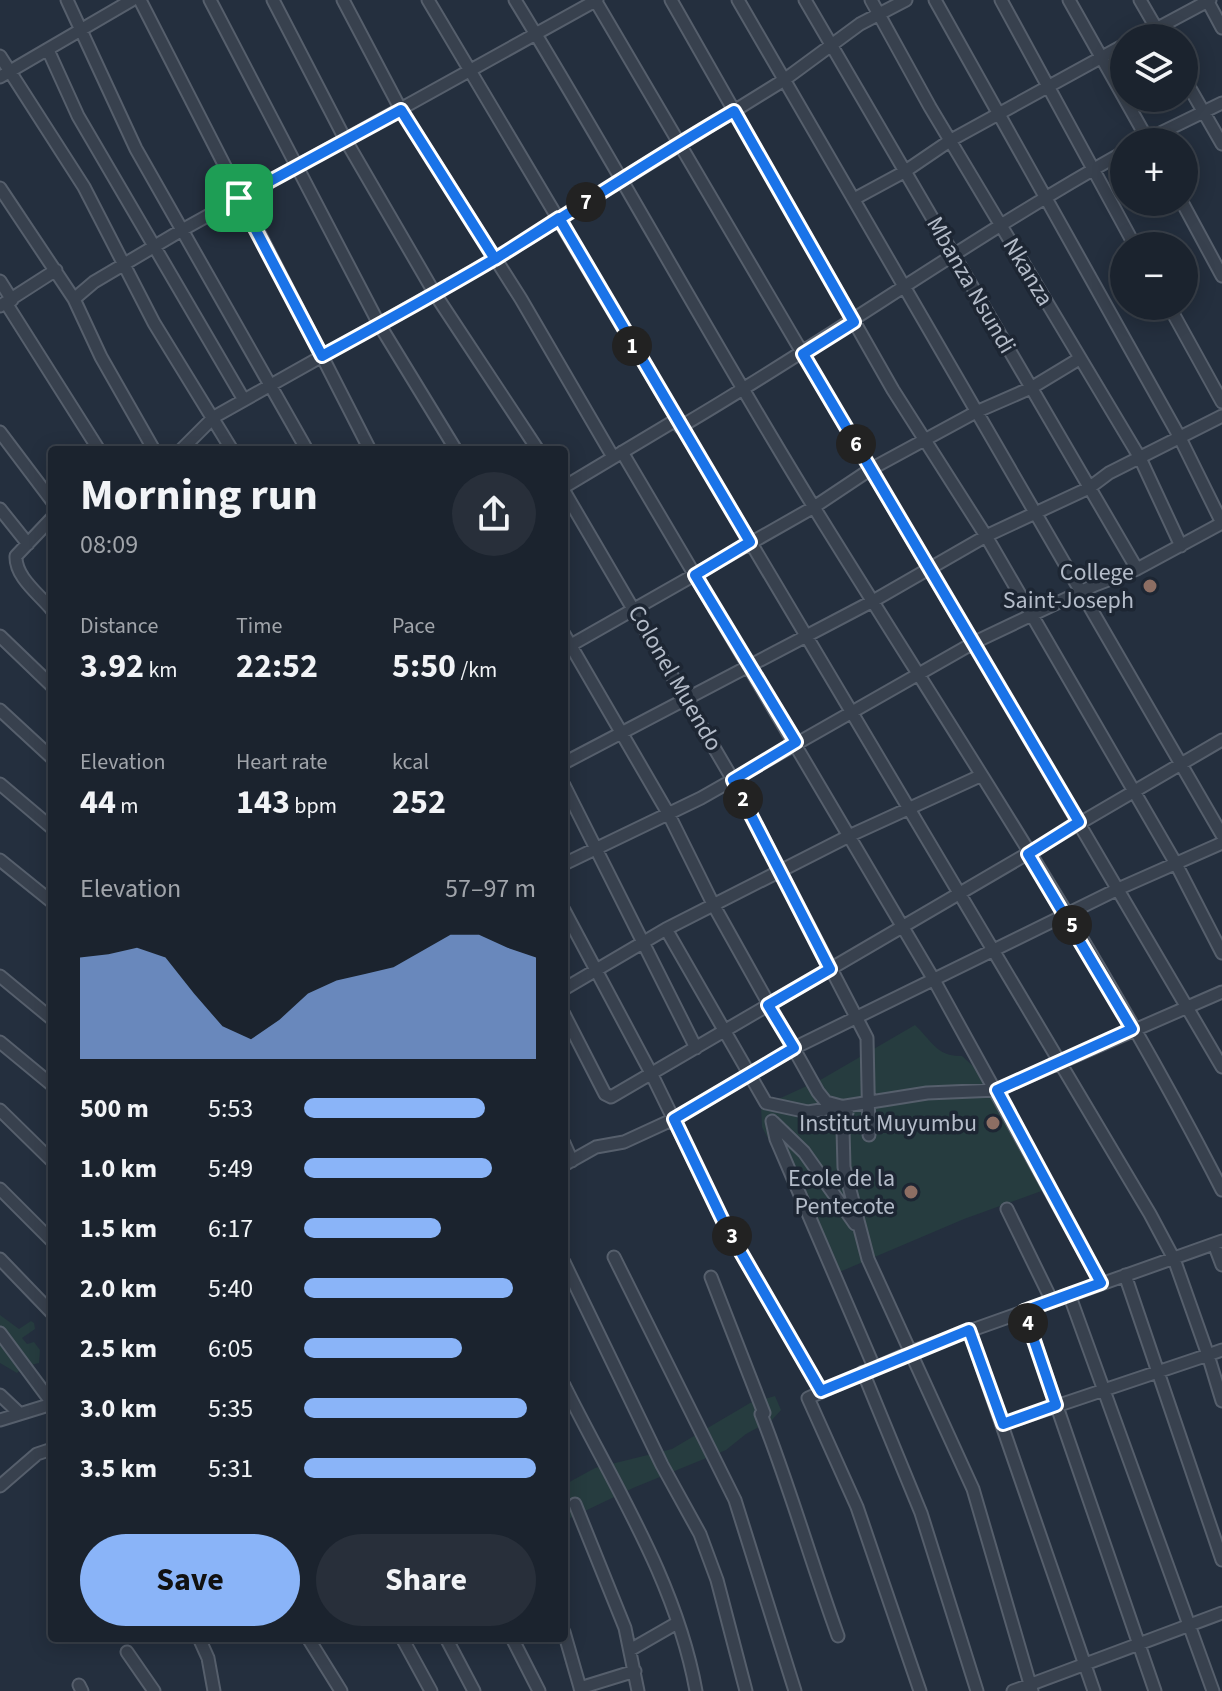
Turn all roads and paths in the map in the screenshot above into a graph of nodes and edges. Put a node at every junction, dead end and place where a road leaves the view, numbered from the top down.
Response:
1 (67, 0) edge
2 (132, 0) edge
3 (140, 0) edge
4 (210, 0) edge
5 (273, 0) edge
6 (343, 0) edge
7 (428, 0) edge
8 (515, 0) edge
9 (596, 0) edge
10 (671, 0) edge
11 (738, 0) edge
12 (805, 0) edge
13 (871, 0) edge
14 (906, 0) edge
15 (935, 0) edge
16 (1001, 0) edge
17 (1069, 0) edge
18 (1140, 0) edge
19 (1208, 0) edge
20 (879, 14) junction
21 (1154, 24) edge
22 (1174, 24) edge
23 (1222, 28) edge
24 (81, 30) junction
25 (536, 34) junction
26 (832, 47) junction
27 (48, 50) junction
28 (1110, 53) edge
29 (0, 56) edge
30 (1100, 58) junction
31 (470, 70) junction
32 (5, 74) edge
33 (784, 80) junction
34 (1048, 87) junction
35 (1222, 103) edge
36 (1198, 104) edge
37 (401, 110) junction
38 (734, 111) junction
39 (1202, 112) junction
40 (996, 115) junction
41 (1139, 128) edge
42 (1171, 128) edge
43 (345, 139) junction
44 (951, 140) junction
45 (679, 143) junction
46 (1222, 144) edge
47 (1110, 160) edge
48 (295, 166) junction
49 (1093, 169) junction
50 (904, 172) junction
51 (621, 182) junction
52 (0, 188) edge
53 (1046, 197) junction
54 (239, 198) junction
55 (854, 199) junction
56 (1190, 216) edge
57 (559, 218) junction
58 (1001, 225) junction
59 (182, 230) junction
60 (1127, 232) edge
61 (155, 247) junction
62 (956, 256) junction
63 (495, 259) junction
64 (125, 263) junction
65 (56, 270) junction
66 (1222, 276) edge
67 (0, 281) edge
68 (904, 289) junction
69 (435, 294) junction
70 (74, 299) junction
71 (6, 303) edge
72 (1177, 320) edge
73 (854, 322) junction
74 (379, 324) junction
75 (803, 354) junction
76 (322, 356) junction
77 (1079, 359) junction
78 (271, 385) junction
79 (1031, 388) junction
80 (744, 390) junction
81 (244, 400) junction
82 (1222, 402) edge
83 (976, 412) junction
84 (1222, 416) edge
85 (214, 417) junction
86 (678, 423) junction
87 (0, 432) edge
88 (1179, 436) junction
89 (924, 443) junction
90 (96, 446) edge
91 (152, 446) edge
92 (185, 446) edge
93 (230, 446) edge
94 (305, 446) edge
95 (368, 446) edge
96 (454, 446) edge
97 (535, 446) edge
98 (618, 454) junction
99 (1140, 458) junction
100 (871, 469) junction
101 (568, 486) edge
102 (1089, 488) junction
103 (48, 496) edge
104 (568, 496) edge
105 (814, 507) junction
106 (0, 509) edge
107 (1038, 511) junction
108 (48, 522) edge
109 (1222, 523) edge
110 (986, 536) junction
111 (750, 542) junction
112 (28, 544) junction
113 (1181, 546) junction
114 (930, 566) junction
115 (1137, 569) junction
116 (695, 575) junction
117 (1083, 592) junction
118 (873, 601) junction
119 (48, 603) edge
120 (636, 609) junction
121 (1030, 614) junction
122 (804, 635) junction
123 (0, 636) edge
124 (975, 642) junction
125 (568, 648) edge
126 (749, 667) junction
127 (918, 674) junction
128 (48, 682) edge
129 (687, 698) junction
130 (0, 710) edge
131 (851, 710) junction
132 (620, 734) junction
133 (1222, 740) edge
134 (796, 742) junction
135 (48, 754) edge
136 (568, 761) edge
137 (1180, 763) junction
138 (980, 776) junction
139 (733, 780) junction
140 (0, 784) edge
141 (568, 792) edge
142 (1133, 792) junction
143 (911, 808) junction
144 (668, 813) junction
145 (1079, 822) junction
146 (48, 825) edge
147 (851, 835) junction
148 (1222, 835) edge
149 (1222, 843) edge
150 (598, 848) junction
151 (1028, 854) junction
152 (0, 860) edge
153 (568, 862) edge
154 (1175, 862) junction
155 (779, 873) junction
156 (1118, 889) junction
157 (961, 892) junction
158 (48, 899) edge
159 (714, 906) junction
160 (1066, 916) junction
161 (568, 918) edge
162 (903, 927) junction
163 (666, 929) junction
164 (643, 943) junction
165 (994, 951) junction
166 (1222, 953) edge
167 (830, 969) junction
168 (596, 973) junction
169 (0, 976) edge
170 (934, 980) junction
171 (568, 987) edge
172 (1222, 992) edge
173 (768, 1005) junction
174 (1188, 1005) junction
175 (48, 1016) edge
176 (856, 1017) junction
177 (568, 1022) edge
178 (1132, 1029) junction
179 (724, 1032) junction
180 (0, 1042) edge
181 (696, 1048) junction
182 (794, 1048) junction
183 (1058, 1064) junction
184 (1222, 1067) edge
185 (652, 1075) junction
186 (749, 1076) junction
187 (48, 1082) edge
188 (997, 1090) junction
189 (867, 1101) junction
190 (766, 1103) junction
191 (848, 1108) junction
192 (0, 1110) edge
193 (674, 1119) junction
194 (772, 1121) junction
195 (869, 1135) dead end
196 (48, 1157) edge
197 (568, 1163) edge
198 (0, 1189) edge
199 (1222, 1190) edge
200 (1007, 1209) dead end
201 (860, 1232) junction
202 (48, 1237) edge
203 (1218, 1243) edge
204 (614, 1257) dead end
205 (0, 1259) edge
206 (1174, 1259) junction
207 (1222, 1265) edge
208 (568, 1270) edge
209 (1125, 1275) junction
210 (711, 1277) dead end
211 (1101, 1283) junction
212 (1069, 1294) junction
213 (1052, 1301) junction
214 (48, 1309) edge
215 (1024, 1311) junction
216 (969, 1330) junction
217 (0, 1333) edge
218 (1222, 1350) edge
219 (913, 1351) junction
220 (1208, 1355) junction
221 (869, 1369) junction
222 (1158, 1372) junction
223 (1103, 1390) junction
224 (821, 1391) junction
225 (568, 1393) edge
226 (0, 1395) edge
227 (48, 1399) edge
228 (1222, 1401) edge
229 (48, 1405) edge
230 (1056, 1405) junction
231 (18, 1412) junction
232 (0, 1420) edge
233 (1003, 1424) junction
234 (48, 1450) edge
235 (0, 1486) edge
236 (575, 1504) dead end
237 (1222, 1560) edge
238 (1222, 1613) edge
239 (677, 1623) junction
240 (1190, 1626) junction
241 (838, 1636) dead end
242 (201, 1642) edge
243 (310, 1642) edge
244 (404, 1642) edge
245 (448, 1642) edge
246 (514, 1642) edge
247 (567, 1642) edge
248 (1139, 1646) junction
249 (630, 1650) junction
250 (127, 1652) dead end
251 (1086, 1664) junction
252 (635, 1671) junction
253 (1031, 1687) edge
254 (580, 1689) edge
255 (154, 1691) edge
256 (214, 1691) edge
257 (341, 1691) edge
258 (431, 1691) edge
259 (474, 1691) edge
260 (539, 1691) edge
261 (638, 1691) edge
262 (696, 1691) edge
263 (746, 1691) edge
264 (795, 1691) edge
265 (920, 1691) edge
266 (977, 1691) edge
267 (1013, 1691) edge
268 (1094, 1691) edge
269 (1155, 1691) edge
270 (1213, 1691) edge

1 - 24 street
2 - 24 street
3 - 54 street
4 - 48 street
5 - 43 street
6 - 37 street
7 - 31 street
8 - 25 street
9 - 25 street
9 - 45 street
10 - 38 street
11 - 33 street
12 - 26 street, Mbanza Nsundi
13 - 20 street, Nkanza
14 - 20 street
15 - 40 street
16 - 34 street
17 - 30 street
18 - 21 street
19 - 22 street
19 - 23 street
20 - 26 street
20 - 44 street, Nkanza
24 - 27 street
24 - 59 street
25 - 31 street
25 - 51 street
26 - 33 street
26 - 50 street, Mbanza Nsundi
27 - 32 street
27 - 61 street
28 - 30 street
29 - 32 street
30 - 34 street
30 - 41 street
31 - 37 street
31 - 57 street
32 - 64 street
33 - 38 street
33 - 55 street
34 - 40 street
34 - 49 street
35 - 39 street
36 - 39 street
37 - 43 street
37 - 63 street
38 - 45 street
38 - 73 street
39 - 42 street
39 - 46 street
40 - 44 street
40 - 53 street
43 - 48 street
43 - 69 street
44 - 50 street
44 - 58 street, Nkanza
45 - 51 street
45 - 75 street
47 - 49 street
48 - 54 street
48 - 74 street
49 - 53 street
49 - 60 street
50 - 55 street
50 - 62 street, Mbanza Nsundi
51 - 57 street
51 - 80 street
52 - 65 street
53 - 58 street
53 - 88 street
54 - 59 street
54 - 76 street
55 - 68 street
56 - 66 street
57 - 63 street
57 - 86 street
58 - 62 street
58 - 77 street, Nkanza
59 - 61 street
59 - 78 street
61 - 64 street
61 - 81 street
62 - 68 street
62 - 79 street, Mbanza Nsundi
63 - 69 street
63 - 98 street
64 - 70 street
64 - 85 street
65 - 70 street
65 - 71 street
67 - 71 street
68 - 73 street
68 - 83 street
69 - 74 street
69 - 97 street
70 - 91 street
71 - 90 street
72 - 82 street
73 - 75 street
73 - 89 street
74 - 76 street
74 - 96 street
75 - 80 street
75 - 100 street
76 - 78 street
76 - 95 street
77 - 79 street
77 - 99 street, Nkanza
78 - 81 street
78 - 94 street
79 - 83 street
79 - 102 street, Mbanza Nsundi
80 - 86 street
80 - 105 street
81 - 85 street
83 - 89 street
83 - 107 street
84 - 88 street
85 - 92 street
85 - 93 street
86 - 98 street
86 - 111 street
87 - 103 street
88 - 99 street
88 - 109 street
89 - 100 street
89 - 110 street
98 - 101 street
98 - 116 street
99 - 102 street
99 - 113 street, Nkanza
100 - 105 street
100 - 114 street
102 - 107 street
102 - 115 street, Mbanza Nsundi
104 - 120 street, Colonel Muendo
105 - 111 street
105 - 118 street
106 - 112 street
107 - 110 street
107 - 117 street
108 - 112 street
109 - 113 street
110 - 114 street
110 - 121 street
111 - 116 street
111 - 122 street
112 - 119 street
113 - 115 street
114 - 118 street
114 - 124 street
115 - 117 street
116 - 120 street
116 - 126 street
117 - 121 street
117 - 137 street
118 - 122 street
118 - 127 street
120 - 125 street
120 - 129 street, Colonel Muendo
121 - 124 street
121 - 142 street
122 - 126 street
122 - 131 street
123 - 128 street
124 - 127 street
124 - 145 street
125 - 132 street
126 - 129 street
126 - 134 street
127 - 131 street
127 - 138 street
129 - 132 street
129 - 139 street, Colonel Muendo
130 - 135 street
131 - 134 street
131 - 143 street
132 - 136 street
132 - 144 street
133 - 137 street
134 - 139 street
134 - 147 street
137 - 142 street
137 - 148 street
138 - 143 street
138 - 151 street
139 - 144 street
139 - 155 street, Colonel Muendo
140 - 146 street
141 - 150 street
142 - 145 street
142 - 154 street
143 - 147 street
143 - 157 street
144 - 150 street
144 - 159 street
145 - 151 street
145 - 156 street
147 - 155 street
147 - 162 street
149 - 154 street
150 - 153 street
150 - 164 street
151 - 157 street
151 - 160 street
152 - 158 street
154 - 156 street
154 - 166 street
155 - 159 street
155 - 167 street, Colonel Muendo
156 - 160 street
156 - 174 street
157 - 162 street
157 - 165 street
159 - 163 street
159 - 173 street
160 - 165 street
160 - 178 street
161 - 168 street
162 - 167 street
162 - 170 street
163 - 164 street
163 - 179 street
164 - 168 street
164 - 181 street
165 - 170 street
165 - 183 street
167 - 173 street
167 - 176 street, Colonel Muendo
168 - 171 street
168 - 185 street
169 - 175 street
170 - 176 street
170 - 188 street
172 - 174 street
173 - 179 street
173 - 182 street
174 - 178 street
174 - 184 street
176 - 182 street
176 - 189 street, Colonel Muendo
177 - 185 street
178 - 183 street
178 - 199 street
179 - 181 street
179 - 186 street
180 - 187 street
181 - 185 street
182 - 186 street
182 - 191 street
183 - 188 street
183 - 206 street
185 - 193 street
186 - 190 street
186 - 193 street
188 - 189 street
188 - 211 street
189 - 191 street
189 - 195 street, Colonel Muendo
190 - 191 street
190 - 194 street
191 - 201 street
192 - 196 street
193 - 197 street
193 - 224 street
194 - 201 street
194 - 221 street
198 - 202 street
200 - 213 street
201 - 219 street
203 - 206 street
203 - 207 street
204 - 264 street
205 - 214 street
206 - 209 street
206 - 220 street
208 - 263 street
209 - 211 street
209 - 222 street
210 - 241 street
211 - 212 street
212 - 213 street
212 - 223 street
213 - 215 street
215 - 216 street
215 - 230 street
216 - 219 street
216 - 233 street
217 - 227 street
218 - 220 street
219 - 221 street
219 - 253 street
220 - 222 street
220 - 228 street
221 - 224 street
221 - 266 street
222 - 223 street
222 - 237 street
223 - 230 street
223 - 240 street
224 - 265 street
225 - 239 street
226 - 231 street
229 - 231 street
230 - 233 street
230 - 248 street
231 - 232 street
233 - 251 street
234 - 235 street
236 - 249 street
238 - 240 street
239 - 249 street
239 - 262 street
240 - 248 street
240 - 270 street
242 - 256 street
243 - 257 street
244 - 258 street
245 - 259 street
246 - 260 street
247 - 254 street
248 - 251 street
248 - 269 street
249 - 252 street
250 - 255 street
251 - 253 street
251 - 268 street
252 - 254 street
252 - 261 street
253 - 267 street

